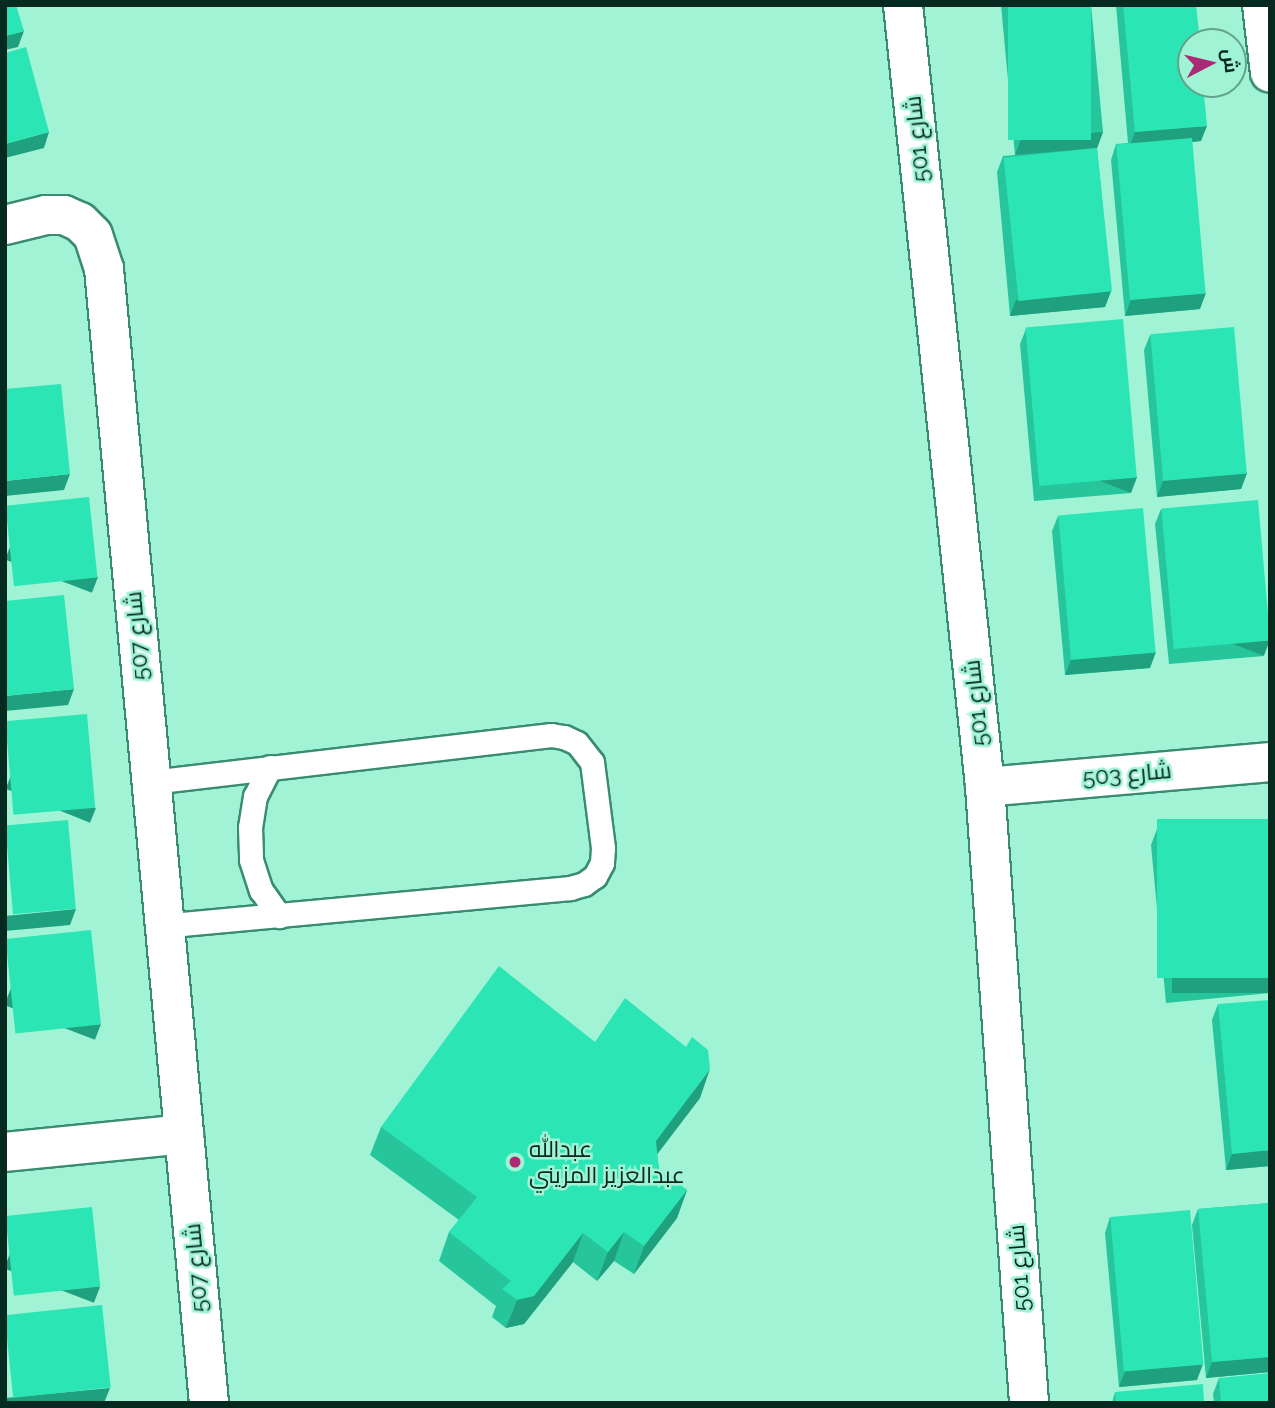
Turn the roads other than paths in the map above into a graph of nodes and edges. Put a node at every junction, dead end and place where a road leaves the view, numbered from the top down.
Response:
1 (903, 5) edge
2 (1262, 5) edge
3 (1270, 73) edge
4 (5, 225) edge
5 (1270, 762) edge
6 (270, 767) junction
7 (150, 782) junction
8 (985, 787) junction
9 (279, 916) junction
10 (164, 926) junction
11 (184, 1133) junction
12 (5, 1152) edge
13 (209, 1403) edge
14 (1029, 1403) edge

1 - 8 street, شارع 501
2 - 3 street
4 - 7 street, شارع 507
5 - 8 street, شارع 503
6 - 7 lane
6 - 9 lane
6 - 9 lane
7 - 10 street, شارع 507
8 - 14 street, شارع 501
9 - 10 lane
10 - 11 street, شارع 507
11 - 12 street
11 - 13 street, شارع 507

